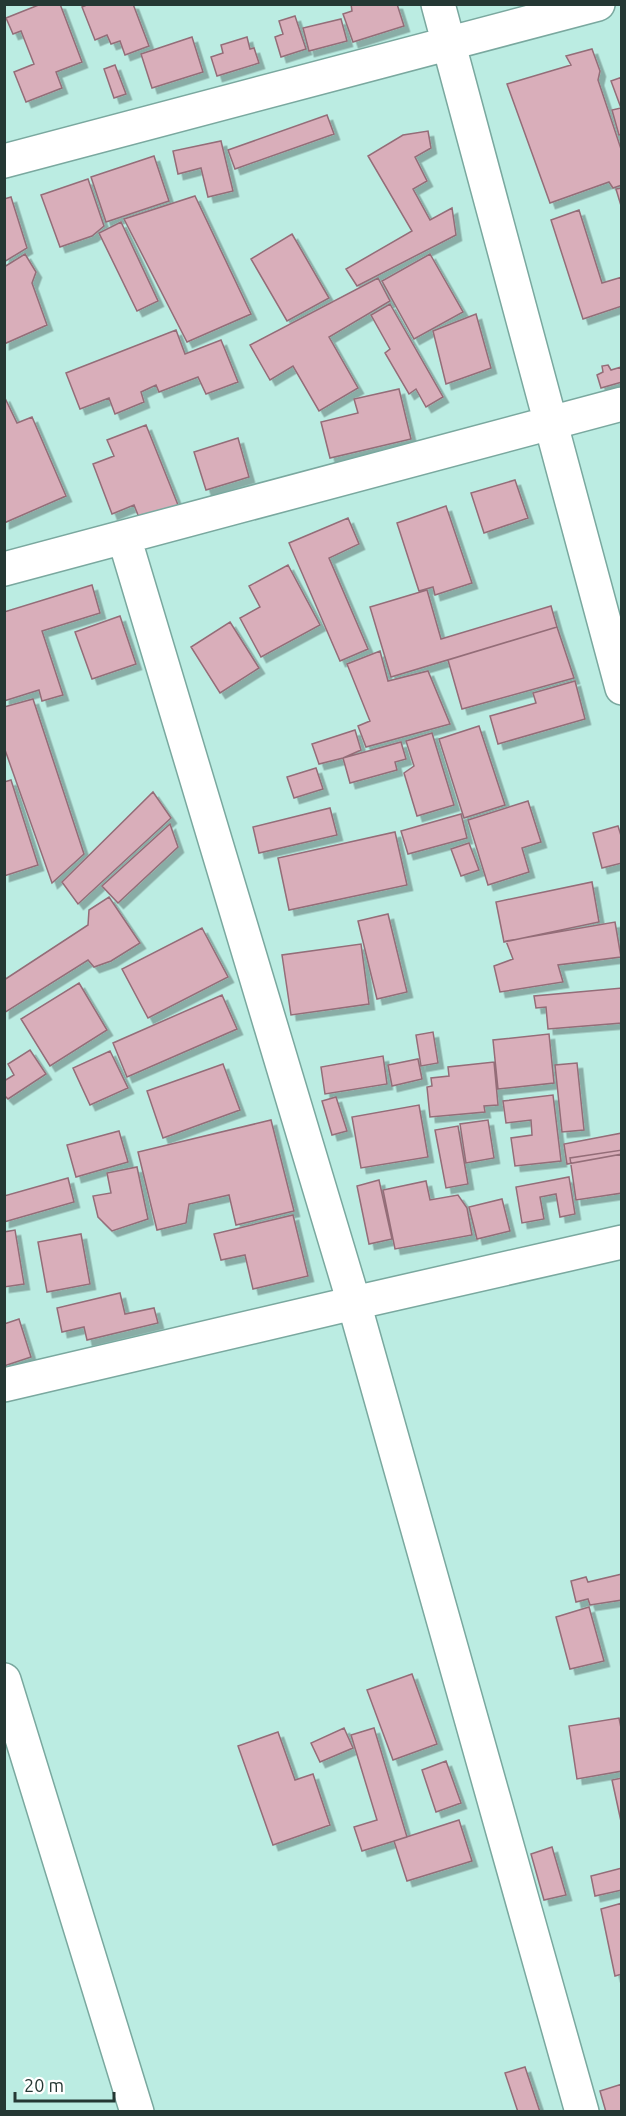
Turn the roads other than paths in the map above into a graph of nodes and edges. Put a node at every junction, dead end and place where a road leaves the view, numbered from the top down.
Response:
1 (438, 4) edge
2 (598, 4) edge
3 (447, 44) junction
4 (4, 161) edge
5 (621, 404) edge
6 (550, 423) junction
7 (124, 537) junction
8 (4, 569) edge
9 (621, 688) edge
10 (621, 1242) edge
11 (354, 1303) junction
12 (4, 1386) edge
13 (4, 1680) edge
14 (137, 2112) edge
15 (582, 2112) edge

1 - 3 street
2 - 3 street
3 - 4 street
3 - 6 street
5 - 6 street
6 - 7 street
6 - 9 street
7 - 8 street
7 - 11 street
10 - 11 street
11 - 12 street
11 - 15 street
13 - 14 street

